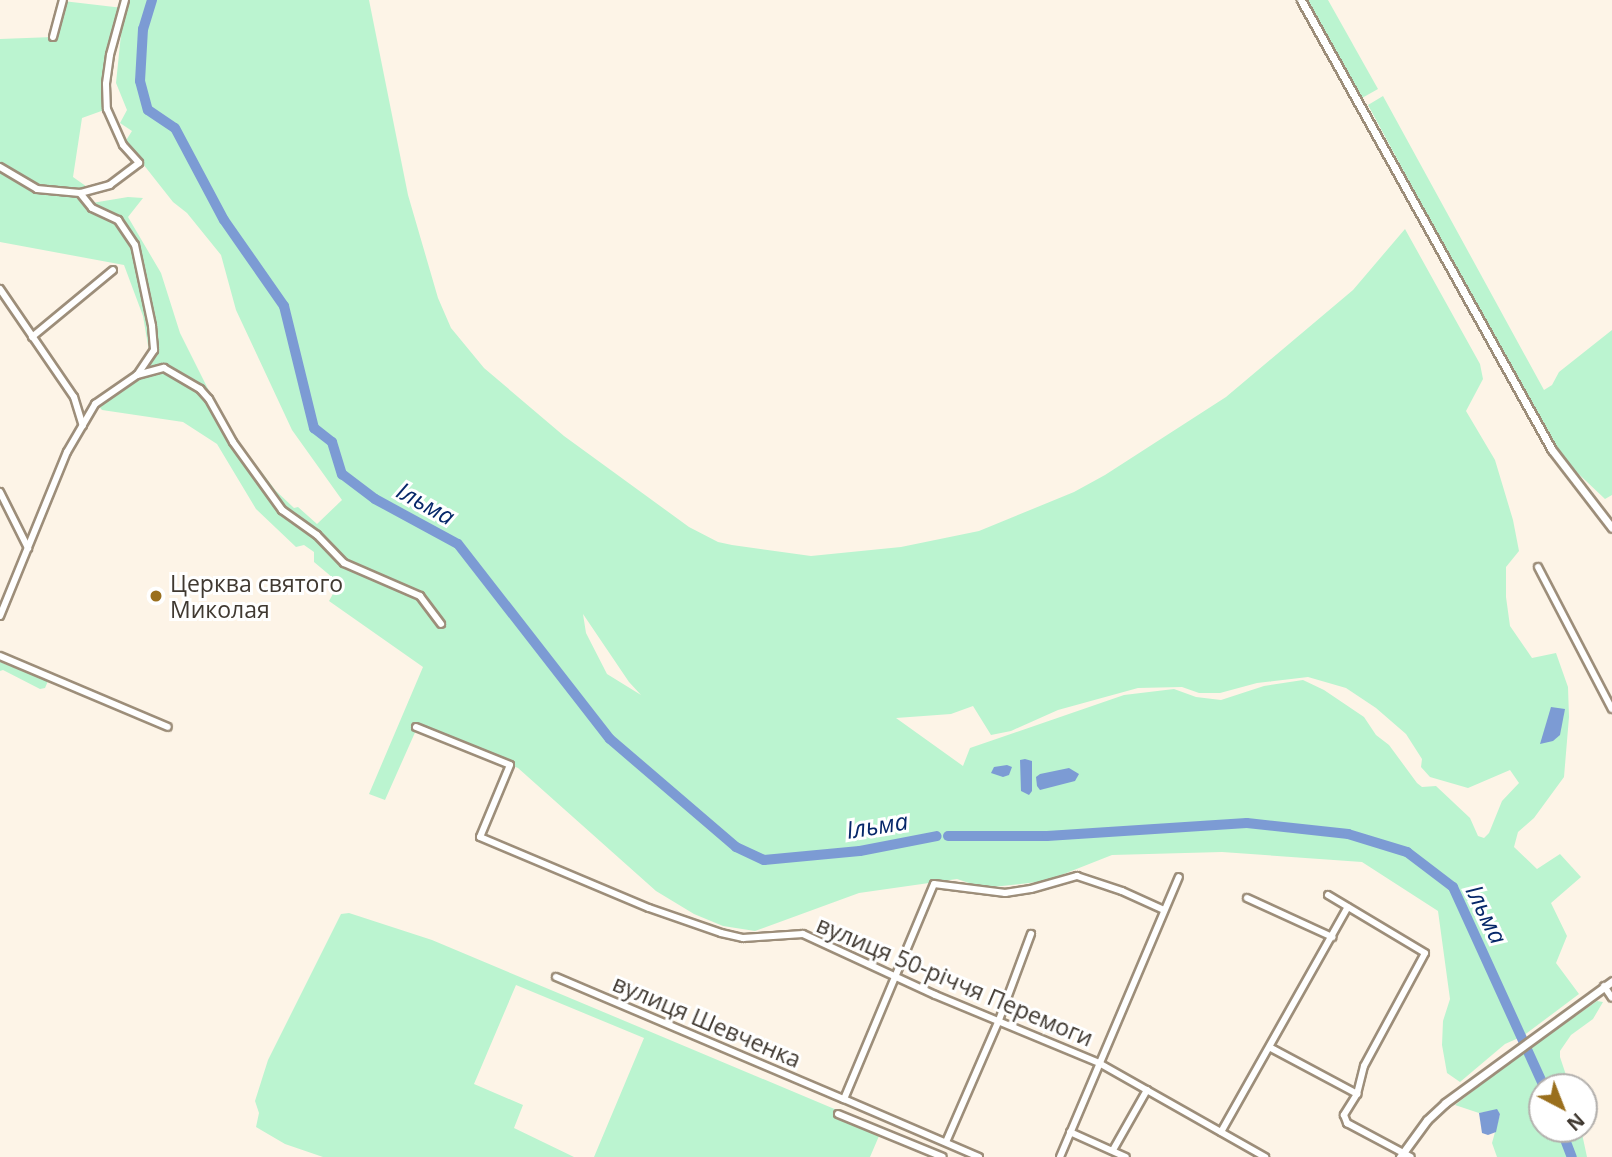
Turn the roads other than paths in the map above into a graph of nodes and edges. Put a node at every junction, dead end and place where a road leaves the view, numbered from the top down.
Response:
1 (63, 0) edge
2 (125, 0) edge
3 (1301, 0) edge
4 (53, 37) dead end
5 (0, 167) edge
6 (80, 193) junction
7 (113, 270) dead end
8 (0, 289) edge
9 (32, 337) junction
10 (137, 375) junction
11 (84, 428) junction
12 (0, 492) edge
13 (1612, 528) edge
14 (28, 548) junction
15 (1538, 566) dead end
16 (0, 616) edge
17 (440, 624) dead end
18 (0, 656) edge
19 (1612, 709) edge
20 (168, 727) dead end
21 (416, 727) dead end
22 (1179, 877) dead end
23 (1328, 895) dead end
24 (1247, 898) dead end
25 (1348, 907) junction
26 (1164, 910) junction
27 (1031, 934) dead end
28 (1332, 937) junction
29 (556, 977) dead end
30 (896, 977) junction
31 (1612, 981) edge
32 (1604, 986) junction
33 (1612, 998) edge
34 (999, 1020) junction
35 (1271, 1048) junction
36 (1099, 1063) junction
37 (1147, 1090) junction
38 (1357, 1094) junction
39 (844, 1099) junction
40 (838, 1114) dead end
41 (1070, 1132) junction
42 (1221, 1132) junction
43 (946, 1142) junction
44 (1113, 1150) junction
45 (1401, 1155) edge
46 (943, 1157) edge
47 (979, 1157) edge
48 (1060, 1157) edge
49 (1126, 1157) edge
50 (1265, 1157) edge
51 (1411, 1157) edge

1 - 4 street
2 - 6 street
3 - 13 street
5 - 6 street
6 - 10 street
7 - 9 street
8 - 9 street
9 - 11 street
10 - 11 street
10 - 17 street
11 - 14 street
12 - 14 street
14 - 16 street
15 - 19 street
18 - 20 street
21 - 30 street, вулиця 50-річчя Перемоги
22 - 26 street
23 - 25 street
24 - 28 street
25 - 28 street
25 - 38 street
26 - 30 street
26 - 36 street
27 - 34 street
28 - 35 street
29 - 39 street, вулиця Шевченка
30 - 34 street, вулиця 50-річчя Перемоги
30 - 39 street
31 - 32 street
32 - 33 street
32 - 45 street
34 - 36 street, вулиця 50-річчя Перемоги
34 - 43 street
35 - 38 street
35 - 42 street
36 - 37 street, вулиця 50-річчя Перемоги
36 - 41 street
37 - 42 street, вулиця 50-річчя Перемоги
37 - 44 street
38 - 45 street
39 - 43 street, вулиця Шевченка
40 - 46 street
41 - 44 street
41 - 48 street
42 - 50 street, вулиця 50-річчя Перемоги
43 - 47 street, вулиця Шевченка
44 - 49 street
45 - 51 street

